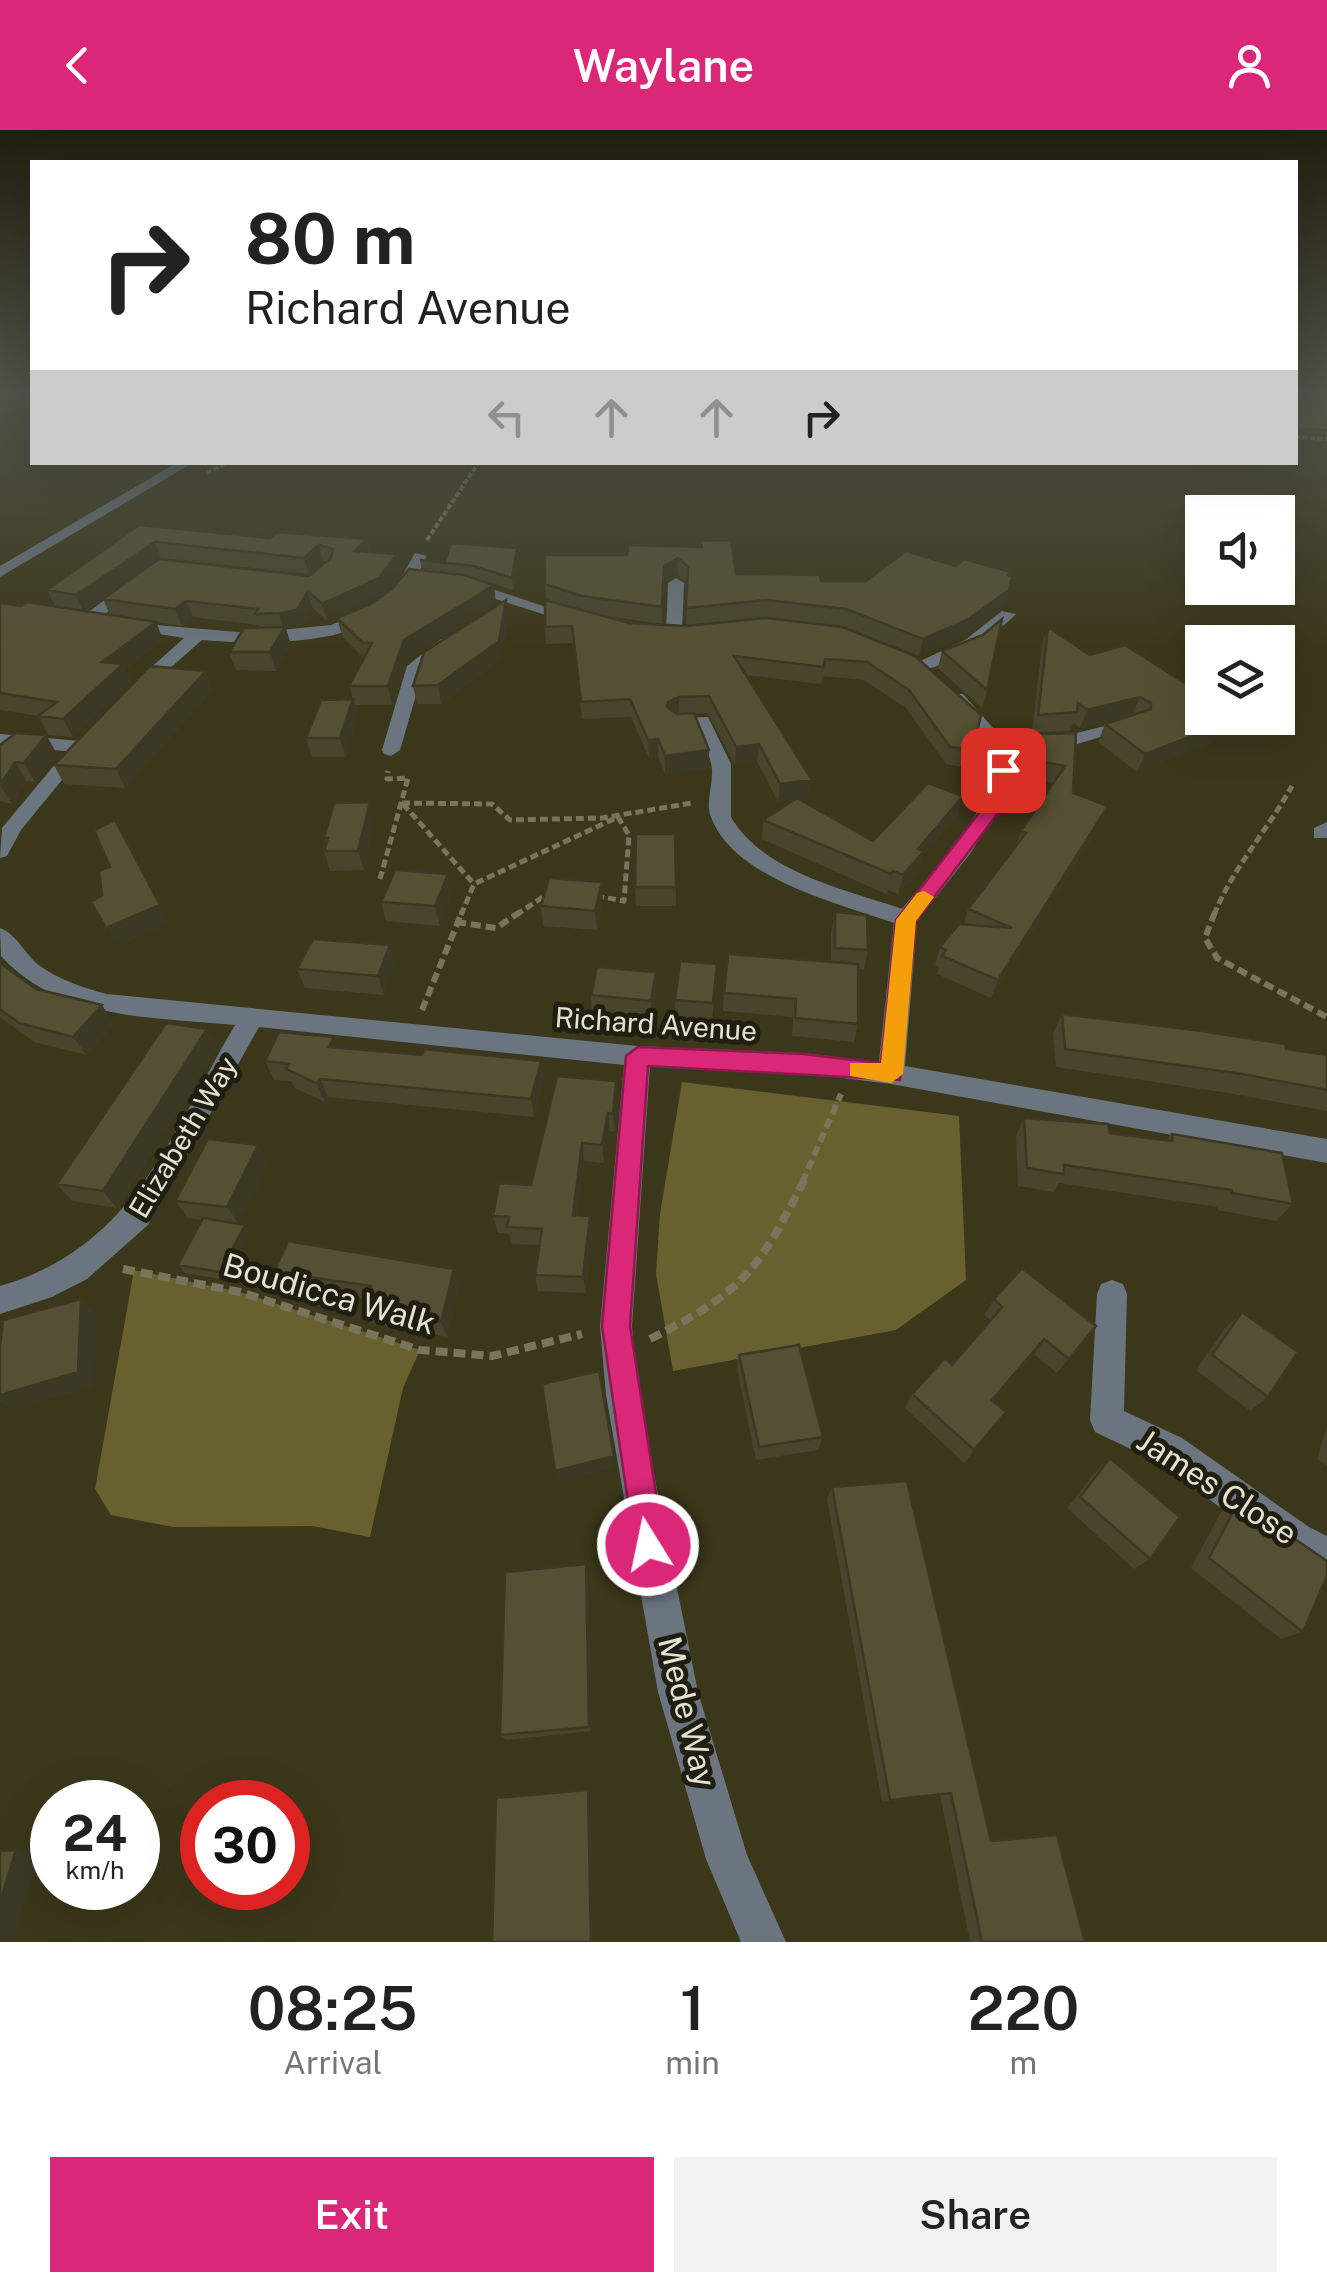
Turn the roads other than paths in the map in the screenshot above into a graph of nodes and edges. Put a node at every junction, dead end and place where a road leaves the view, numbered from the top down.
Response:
1 (156, 481) edge
2 (420, 556) edge
3 (0, 572) edge
4 (146, 577) edge
5 (432, 581) junction
6 (676, 583) dead end
7 (520, 599) junction
8 (1008, 614) dead end
9 (487, 618) edge
10 (599, 626) edge
11 (674, 634) edge
12 (197, 635) junction
13 (457, 637) edge
14 (899, 655) edge
15 (919, 666) junction
16 (121, 705) edge
17 (679, 723) edge
18 (1134, 724) edge
19 (0, 740) edge
20 (997, 744) junction
21 (390, 750) road end
22 (0, 851) edge
23 (906, 920) junction
24 (0, 936) edge
25 (251, 1020) junction
26 (638, 1056) junction
27 (891, 1074) junction
28 (1327, 1152) edge
29 (1112, 1294) dead end
30 (0, 1300) edge
31 (1327, 1554) edge
32 (764, 1942) edge

1 - 3 street
2 - 5 street
4 - 12 street
5 - 7 street
5 - 12 street
6 - 11 street
7 - 9 street
7 - 10 street
8 - 15 street
12 - 16 street
13 - 21 street
14 - 15 street
15 - 20 street
17 - 23 street
18 - 20 street
19 - 22 street
20 - 23 street
23 - 27 street
24 - 25 street, Richard Avenue
25 - 26 street, Richard Avenue
25 - 30 street, Elizabeth Way
26 - 27 street, Richard Avenue
26 - 32 street, Mede Way
27 - 28 street, Richard Avenue
29 - 31 street, James Close

